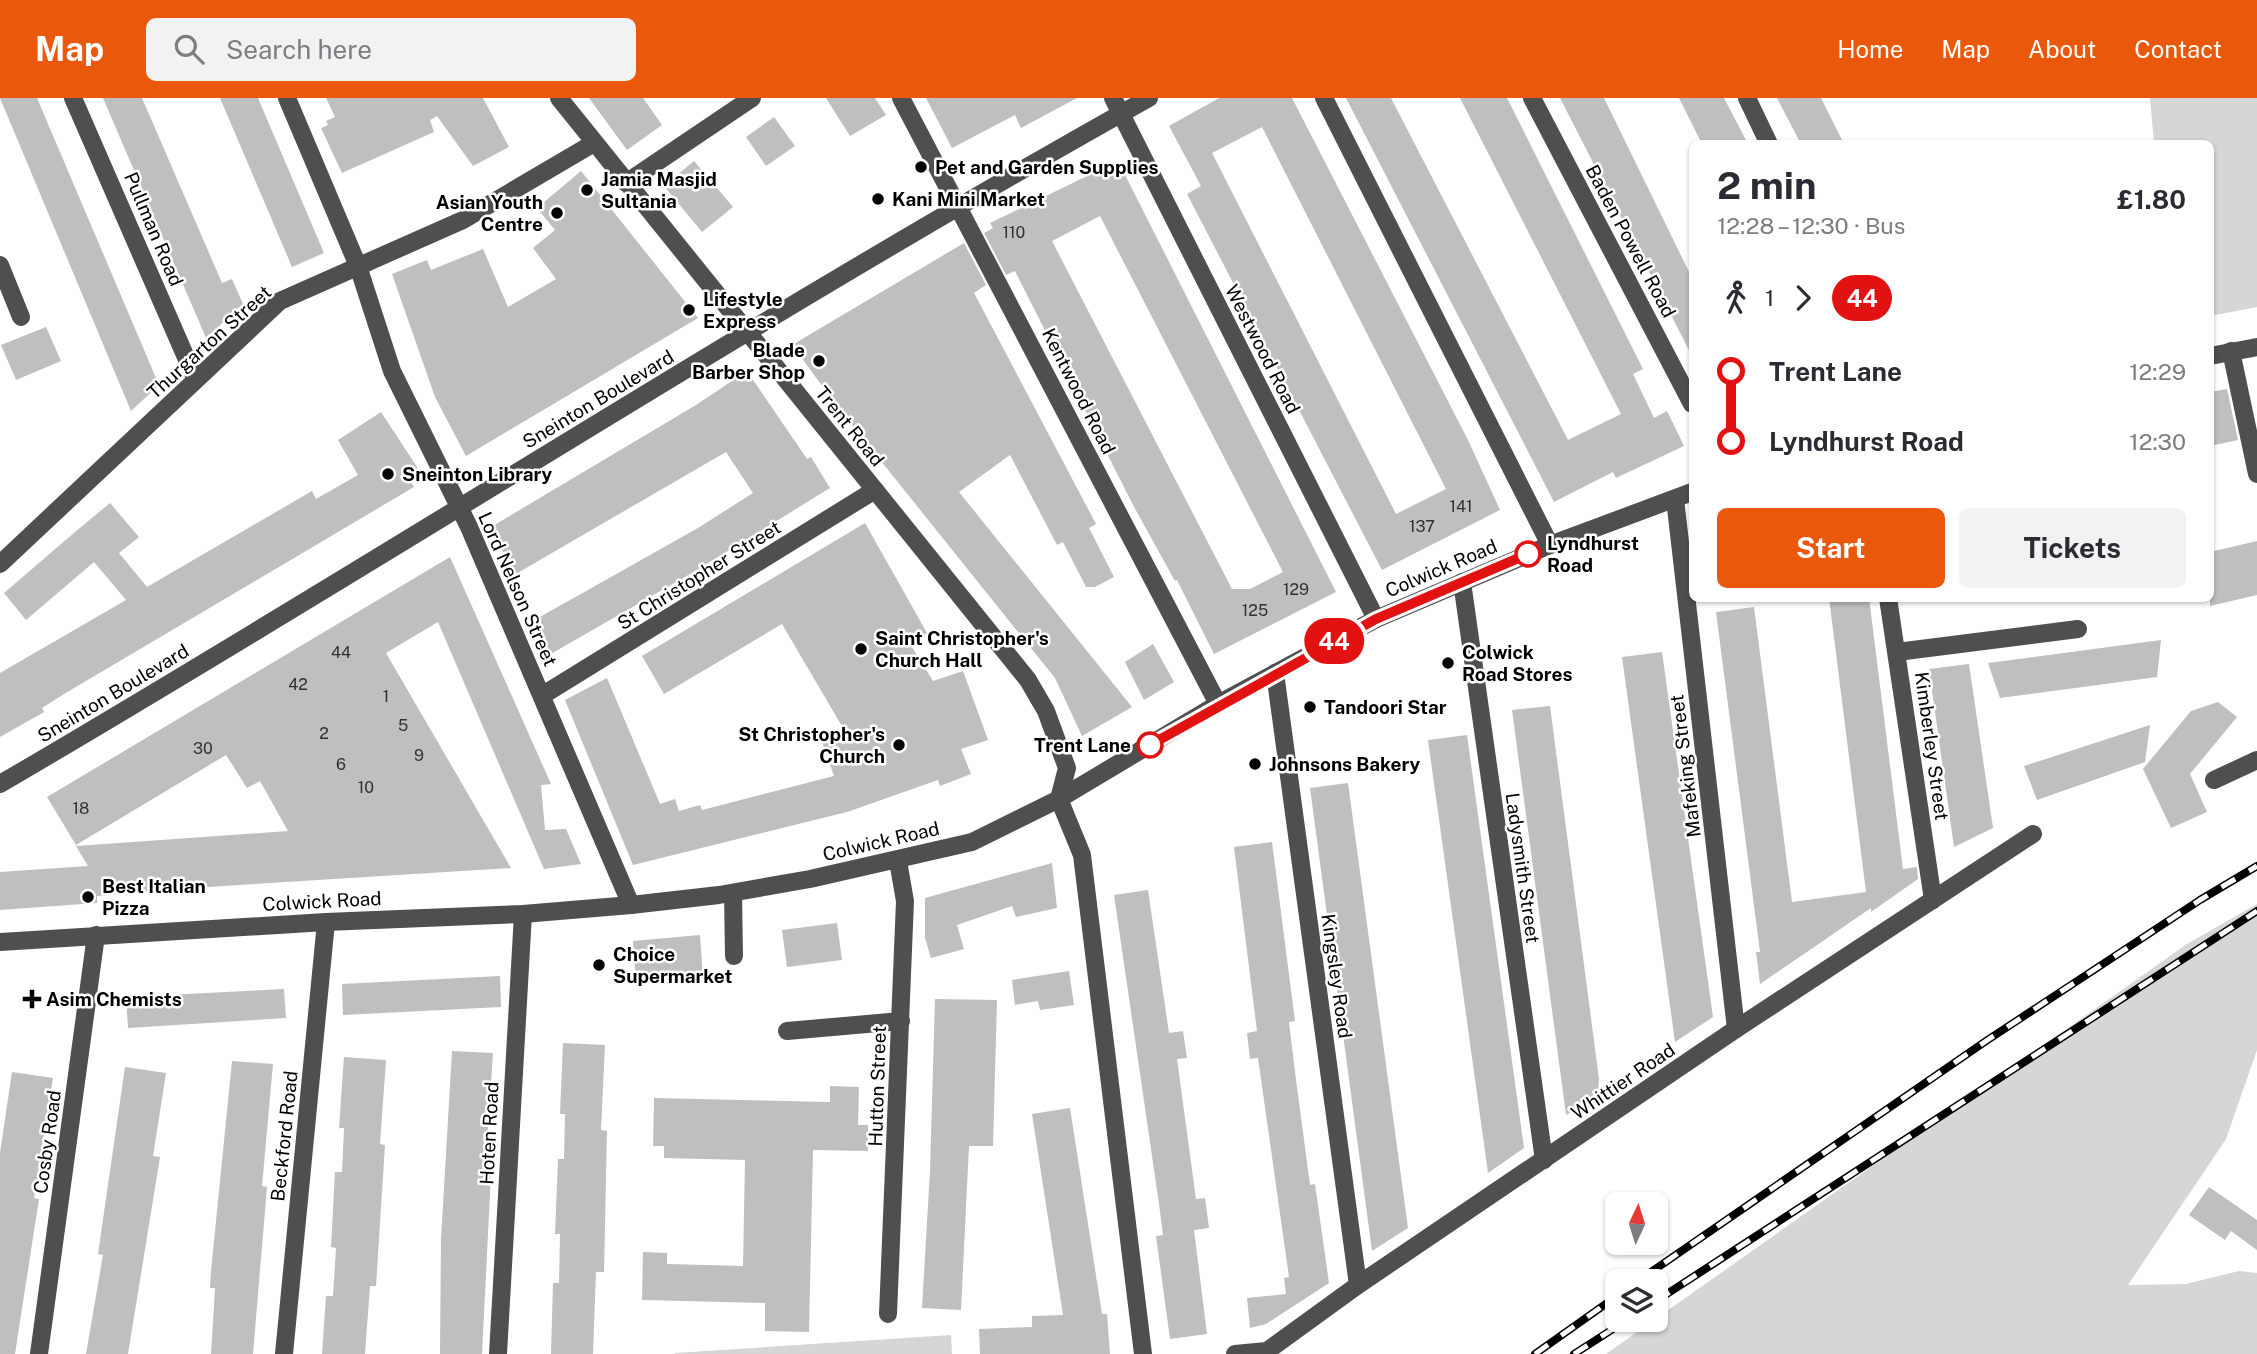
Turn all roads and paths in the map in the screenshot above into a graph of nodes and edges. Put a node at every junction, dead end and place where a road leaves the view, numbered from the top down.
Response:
1 (74, 98) edge
2 (287, 98) edge
3 (559, 98) edge
4 (752, 98) edge
5 (901, 98) edge
6 (1149, 98) edge
7 (1324, 98) edge
8 (1532, 98) edge
9 (1747, 98) edge
10 (1117, 106) edge
11 (1767, 140) edge
12 (594, 143) junction
13 (626, 183) junction
14 (961, 208) junction
15 (0, 265) edge
16 (358, 266) junction
17 (21, 317) dead end
18 (748, 333) junction
19 (2257, 347) edge
20 (2231, 352) junction
21 (2214, 354) edge
22 (195, 378) junction
23 (1689, 398) edge
24 (2257, 474) edge
25 (875, 490) junction
26 (1689, 493) edge
27 (1675, 499) junction
28 (458, 508) junction
29 (1550, 545) junction
30 (0, 564) edge
31 (1462, 582) junction
32 (1889, 602) edge
33 (1376, 619) junction
34 (2078, 629) dead end
35 (1897, 652) junction
36 (1275, 673) junction
37 (543, 695) junction
38 (1217, 704) junction
39 (2257, 760) edge
40 (2214, 780) dead end
41 (0, 784) edge
42 (1059, 799) junction
43 (2033, 835) dead end
44 (898, 861) junction
45 (733, 893) junction
46 (1933, 900) junction
47 (631, 905) junction
48 (523, 914) junction
49 (326, 922) junction
50 (96, 935) junction
51 (0, 942) edge
52 (734, 956) dead end
53 (901, 1021) junction
54 (1736, 1029) junction
55 (787, 1031) dead end
56 (1544, 1160) junction
57 (1358, 1285) junction
58 (888, 1314) dead end
59 (39, 1354) edge
60 (284, 1354) edge
61 (498, 1354) edge
62 (1143, 1354) edge
63 (1236, 1354) edge

1 - 22 street, Pullman Road
2 - 16 street, Lord Nelson Street
3 - 12 street, Trent Road
4 - 13 street
5 - 14 street, Kentwood Road
6 - 10 street, Sneinton Boulevard
7 - 29 street
8 - 23 street, Baden Powell Road
9 - 11 street
10 - 14 street, Sneinton Boulevard
10 - 33 street, Westwood Road
12 - 13 street, Trent Road
12 - 16 street, Thurgarton Street
13 - 18 street, Trent Road
14 - 18 street, Sneinton Boulevard
14 - 38 street, Kentwood Road
15 - 17 street
16 - 22 street, Thurgarton Street
16 - 28 street, Lord Nelson Street
18 - 25 street, Trent Road
18 - 28 street, Sneinton Boulevard
19 - 20 street
20 - 21 street
20 - 24 street
22 - 30 street, Thurgarton Street
25 - 37 street, St Christopher Street
25 - 42 street, Trent Road
26 - 27 street, Colwick Road
27 - 29 street, Colwick Road
27 - 54 street, Mafeking Street
28 - 37 street, Lord Nelson Street
28 - 41 street, Sneinton Boulevard
29 - 31 street, Colwick Road
31 - 33 street, Colwick Road
31 - 56 street, Ladysmith Street
32 - 35 street, Kimberley Street
33 - 36 street, Colwick Road
34 - 35 street
35 - 46 street, Kimberley Street
36 - 38 street, Colwick Road
36 - 57 street, Kingsley Road
37 - 47 street, Lord Nelson Street
38 - 42 street, Colwick Road
39 - 40 street
42 - 44 street, Colwick Road
42 - 62 street
43 - 46 street, Whittier Road
44 - 45 street, Colwick Road
44 - 53 street, Hutton Street
45 - 47 street, Colwick Road
45 - 52 street
46 - 54 street, Whittier Road
47 - 48 street, Colwick Road
48 - 49 street, Colwick Road
48 - 61 street, Hoten Road
49 - 50 street, Colwick Road
49 - 60 street, Beckford Road
50 - 51 street, Colwick Road
50 - 59 street, Cosby Road
53 - 55 street
53 - 58 street, Hutton Street
54 - 56 street, Whittier Road
56 - 57 street, Whittier Road
57 - 63 street, Whittier Road

